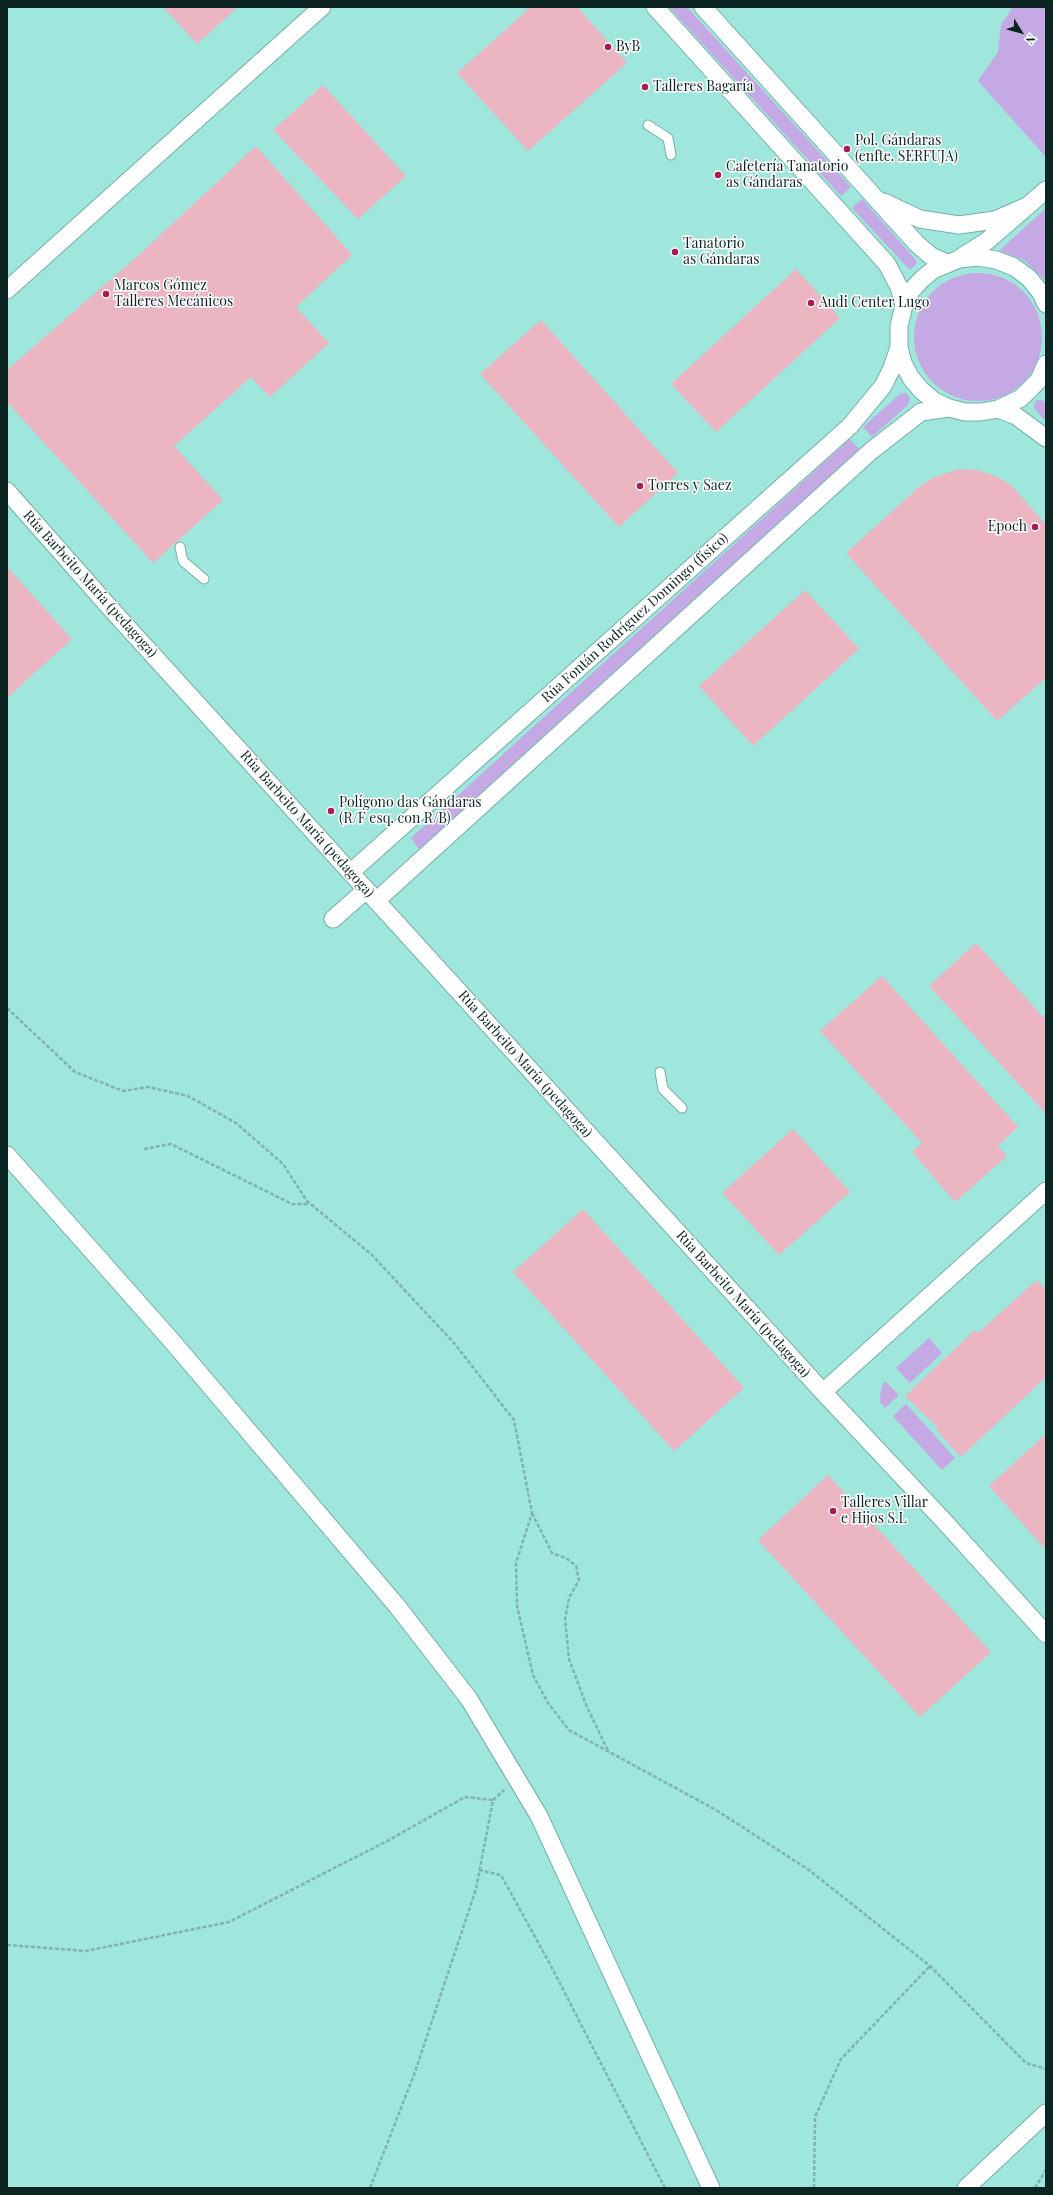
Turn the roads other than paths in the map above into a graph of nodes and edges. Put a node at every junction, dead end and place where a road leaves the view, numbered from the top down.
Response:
1 (322, 7) edge
2 (655, 7) edge
3 (703, 7) edge
4 (648, 125) dead end
5 (671, 155) dead end
6 (1046, 190) edge
7 (876, 198) junction
8 (1028, 206) junction
9 (953, 261) junction
10 (7, 290) edge
11 (1046, 304) edge
12 (904, 305) junction
13 (899, 347) junction
14 (1046, 364) edge
15 (949, 408) junction
16 (998, 409) junction
17 (1046, 438) edge
18 (7, 491) edge
19 (180, 547) dead end
20 (204, 579) dead end
21 (351, 872) junction
22 (371, 895) junction
23 (333, 919) dead end
24 (660, 1072) dead end
25 (682, 1108) dead end
26 (7, 1155) edge
27 (1046, 1191) edge
28 (823, 1392) junction
29 (1046, 1634) edge
30 (1046, 2113) edge
31 (711, 2188) edge
32 (966, 2188) edge

1 - 10 street
2 - 12 street
3 - 7 street
4 - 5 lane
6 - 8 street
7 - 8 street
7 - 9 street
8 - 9 street
9 - 11 street
9 - 12 street
12 - 13 street
13 - 15 street
13 - 21 street, Rúa Fontán Rodríguez Domingo (físico)
14 - 16 street
15 - 16 street
15 - 22 street
16 - 17 street
18 - 21 street, Rúa Barbeito María (pedagoga)
19 - 20 lane
21 - 22 street, Rúa Barbeito María (pedagoga)
22 - 23 street
22 - 28 street, Rúa Barbeito María (pedagoga)
24 - 25 lane
26 - 31 street
27 - 28 street
28 - 29 street, Rúa Barbeito María (pedagoga)
30 - 32 street

